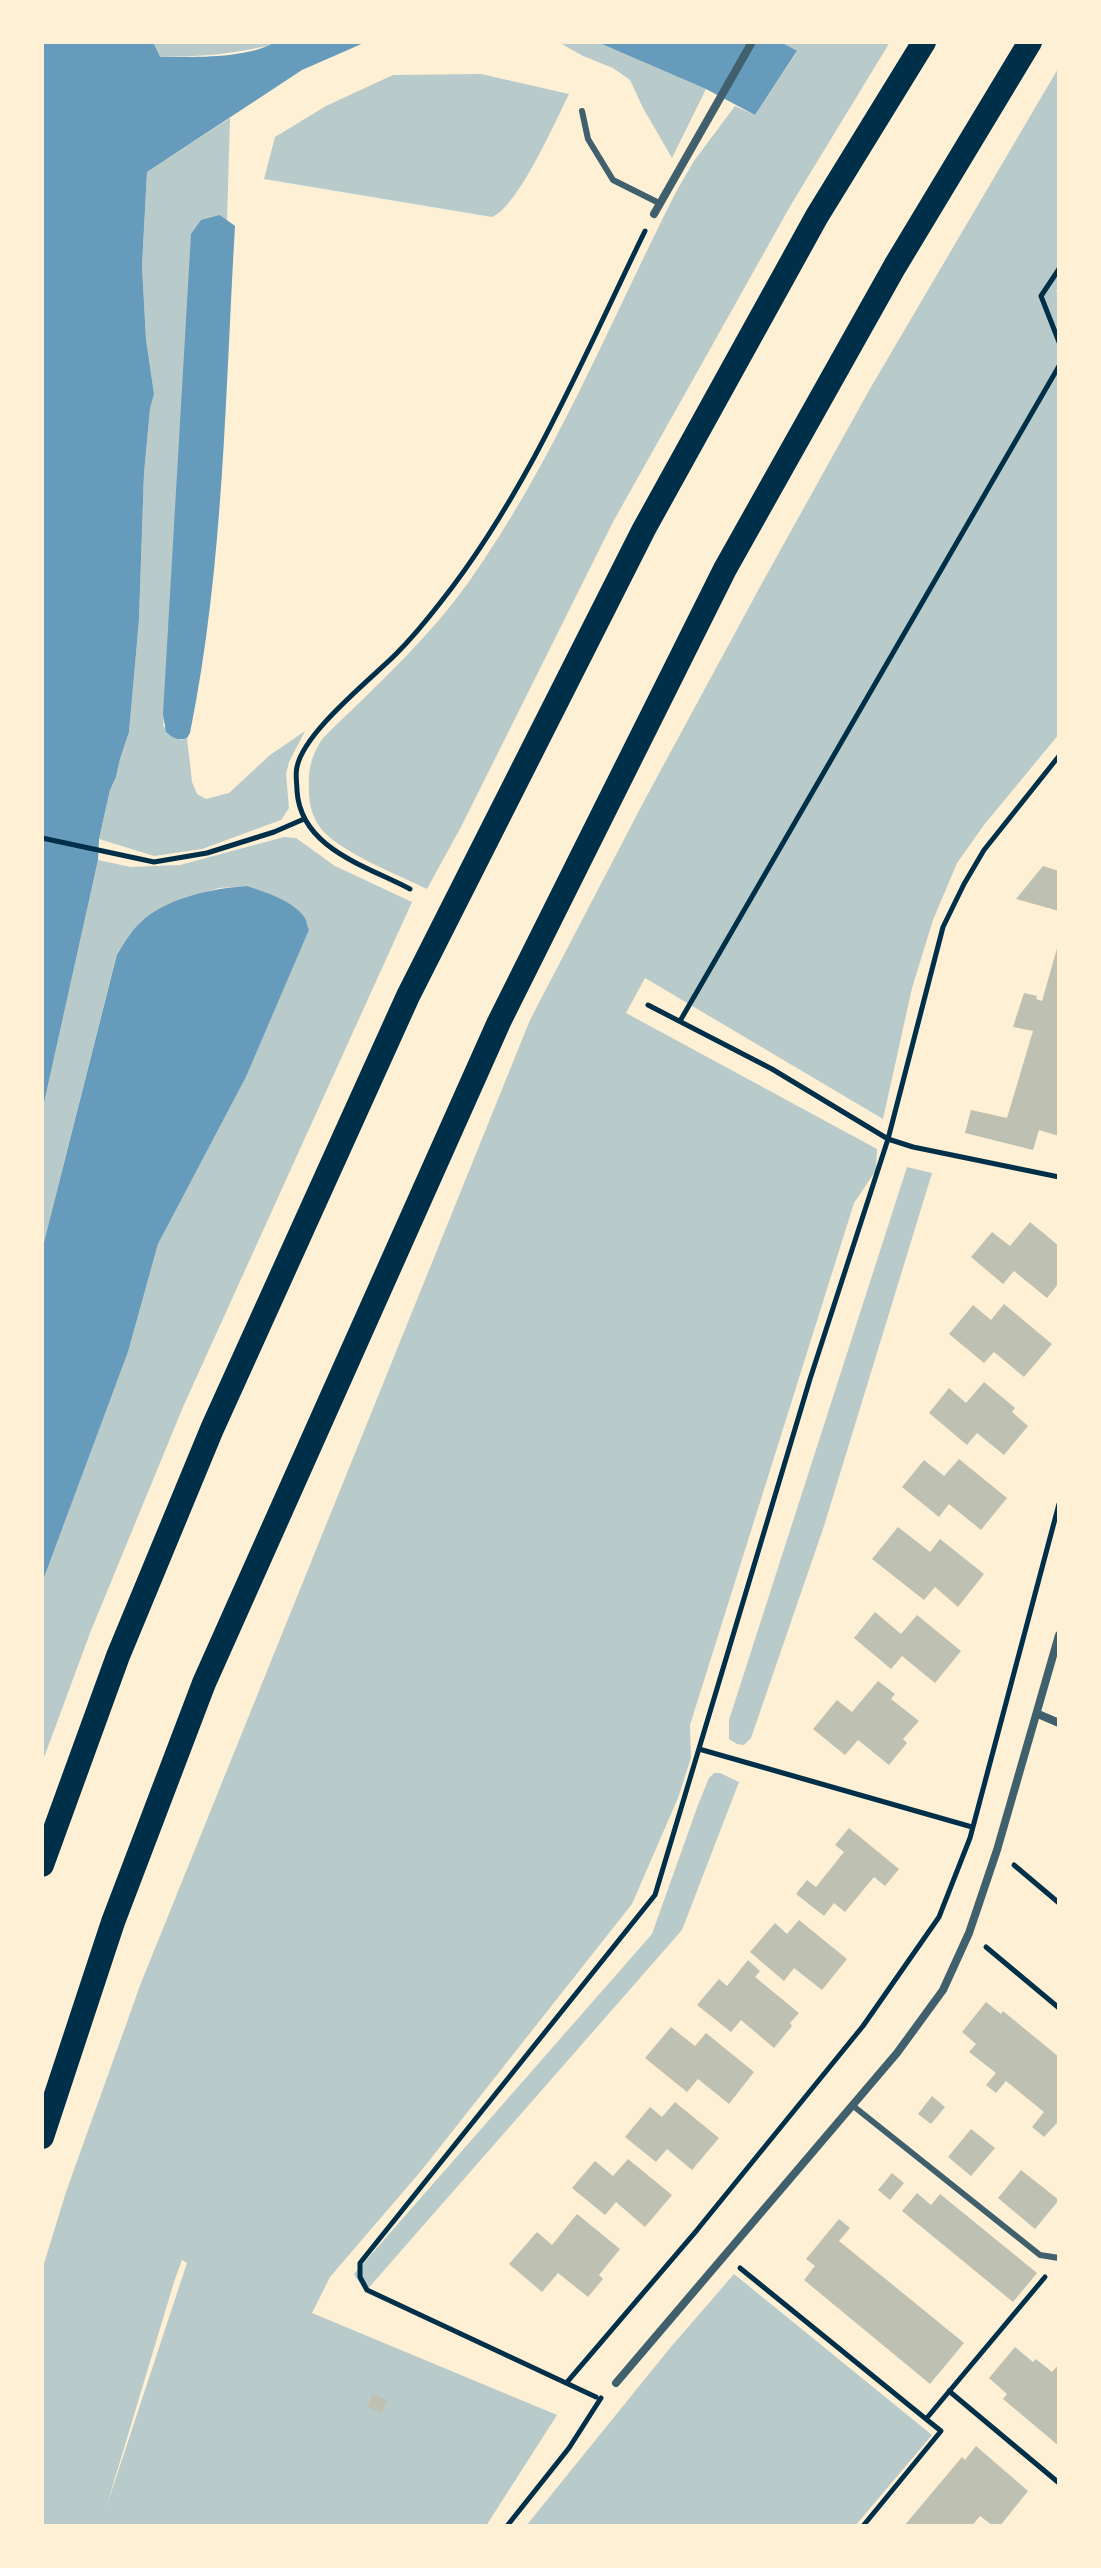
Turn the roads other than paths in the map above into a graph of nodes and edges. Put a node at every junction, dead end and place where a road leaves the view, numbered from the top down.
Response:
1 (752, 42) edge
2 (924, 42) edge
3 (1030, 42) edge
4 (582, 111) dead end
5 (659, 203) junction
6 (654, 214) road end
7 (1059, 1635) edge
8 (1038, 1714) junction
9 (1059, 1723) edge
10 (42, 1865) edge
11 (852, 2105) junction
12 (42, 2137) edge
13 (1059, 2258) edge
14 (616, 2383) dead end

1 - 5 street
2 - 10 highway
3 - 12 highway
4 - 5 lane
5 - 6 street
7 - 8 street
8 - 9 street
8 - 11 street
11 - 13 lane
11 - 14 street

